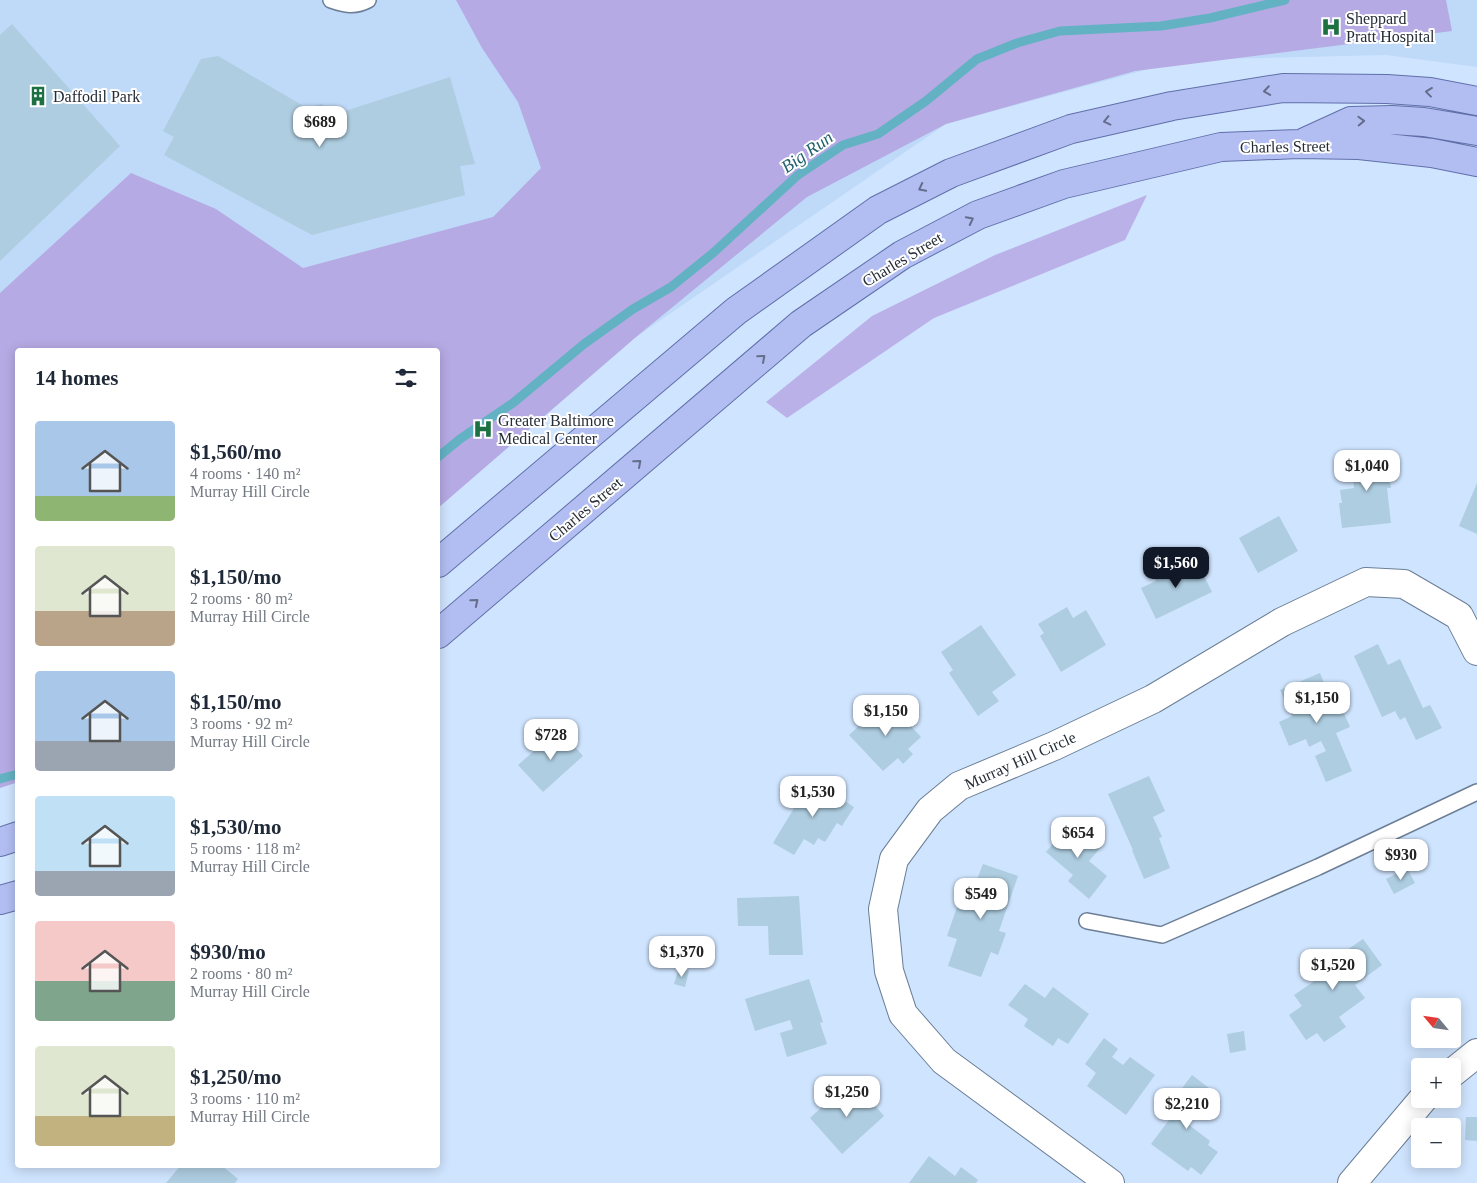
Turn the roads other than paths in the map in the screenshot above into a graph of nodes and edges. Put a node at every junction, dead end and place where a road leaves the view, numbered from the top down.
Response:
1 (331, 0) edge
2 (368, 0) edge
3 (1477, 101) edge
4 (1477, 131) edge
5 (1300, 144) junction
6 (1477, 162) edge
7 (440, 561) edge
8 (440, 632) edge
9 (1477, 651) edge
10 (1477, 792) edge
11 (15, 837) edge
12 (0, 842) edge
13 (15, 896) edge
14 (0, 900) edge
15 (1087, 920) dead end
16 (1477, 1054) edge
17 (1461, 1066) edge
18 (1415, 1108) edge
19 (1110, 1183) edge
20 (1352, 1183) edge

1 - 2 lane
3 -> 7 main road
5 -> 4 main road
5 - 6 main road, Charles Street
8 -> 5 main road, Charles Street
9 - 19 street, Murray Hill Circle
10 - 15 lane
11 - 12 main road
13 - 14 main road
16 - 17 street
18 - 20 street

